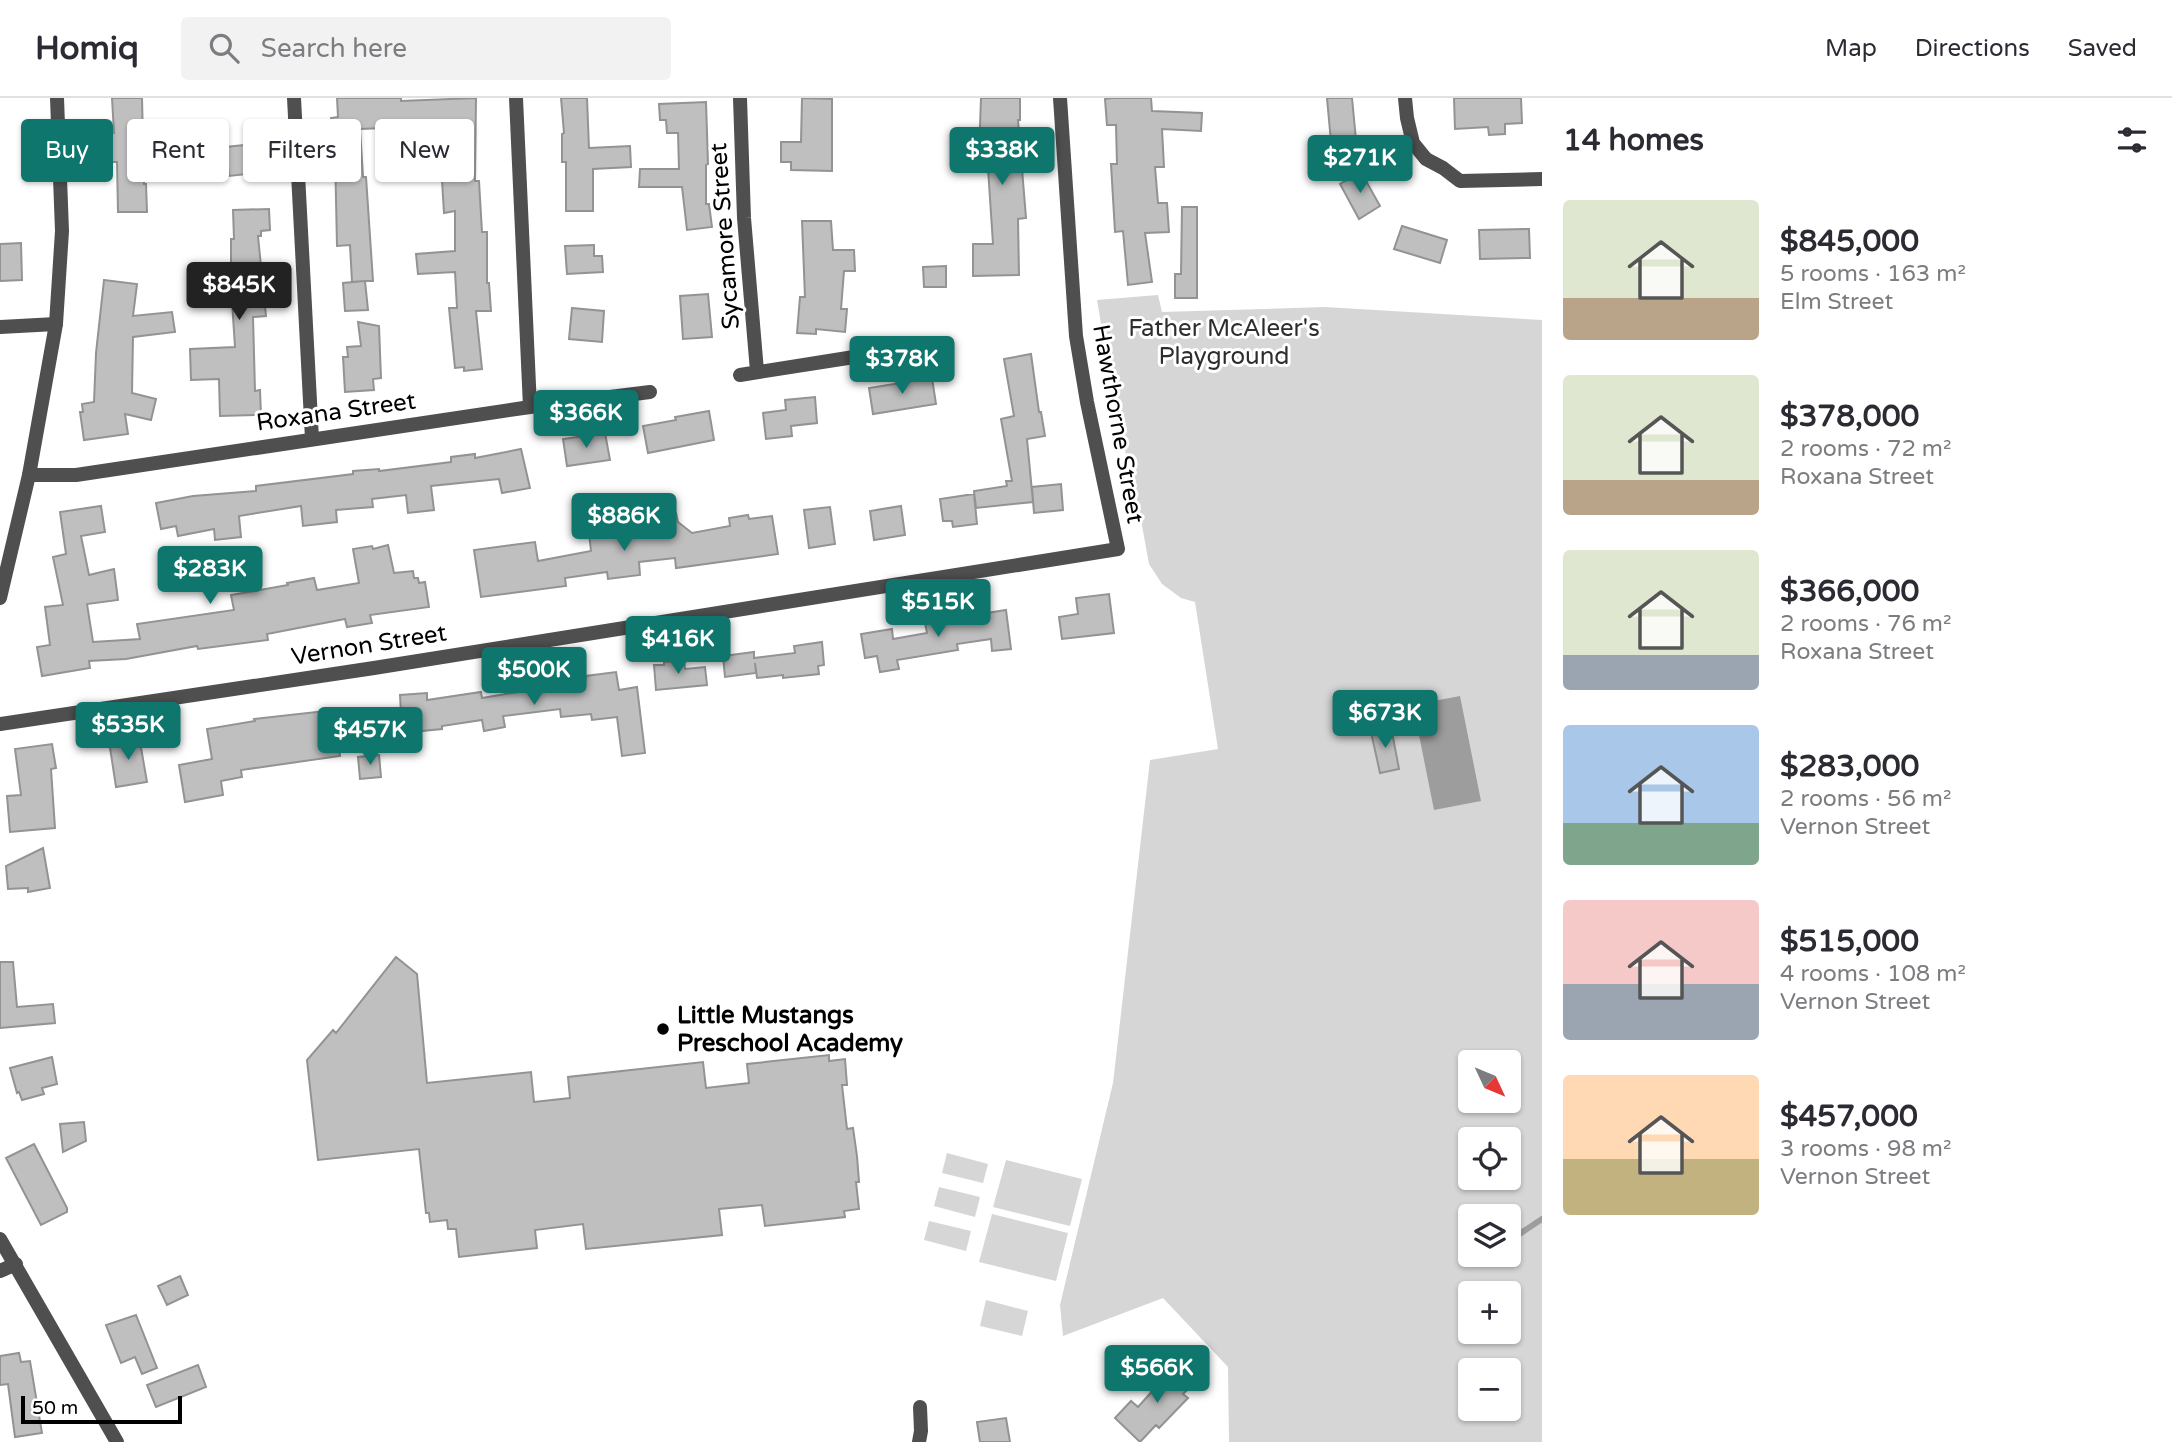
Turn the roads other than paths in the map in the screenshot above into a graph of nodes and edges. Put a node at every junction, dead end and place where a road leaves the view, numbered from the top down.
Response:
1 (57, 98) edge
2 (294, 98) edge
3 (516, 98) edge
4 (740, 98) edge
5 (1060, 98) edge
6 (1405, 98) edge
7 (1542, 179) edge
8 (56, 324) junction
9 (0, 327) edge
10 (854, 357) dead end
11 (757, 371) junction
12 (740, 375) dead end
13 (650, 392) dead end
14 (530, 407) junction
15 (312, 439) junction
16 (29, 475) junction
17 (1118, 549) joint
18 (0, 598) edge
19 (0, 724) edge
20 (0, 1239) edge
21 (16, 1264) junction
22 (0, 1271) edge
23 (920, 1408) dead end
24 (117, 1442) edge
25 (919, 1442) edge

1 - 8 street
2 - 15 street
3 - 14 street
4 - 11 street, Sycamore Street
5 - 17 street, Hawthorne Street
6 - 7 street
8 - 9 street
8 - 16 street
10 - 11 street
11 - 12 street
13 - 14 street, Roxana Street
14 - 15 street, Roxana Street
15 - 16 street, Roxana Street
16 - 18 street
17 - 19 street, Vernon Street
20 - 21 street
21 - 22 street
21 - 24 street
23 - 25 street

